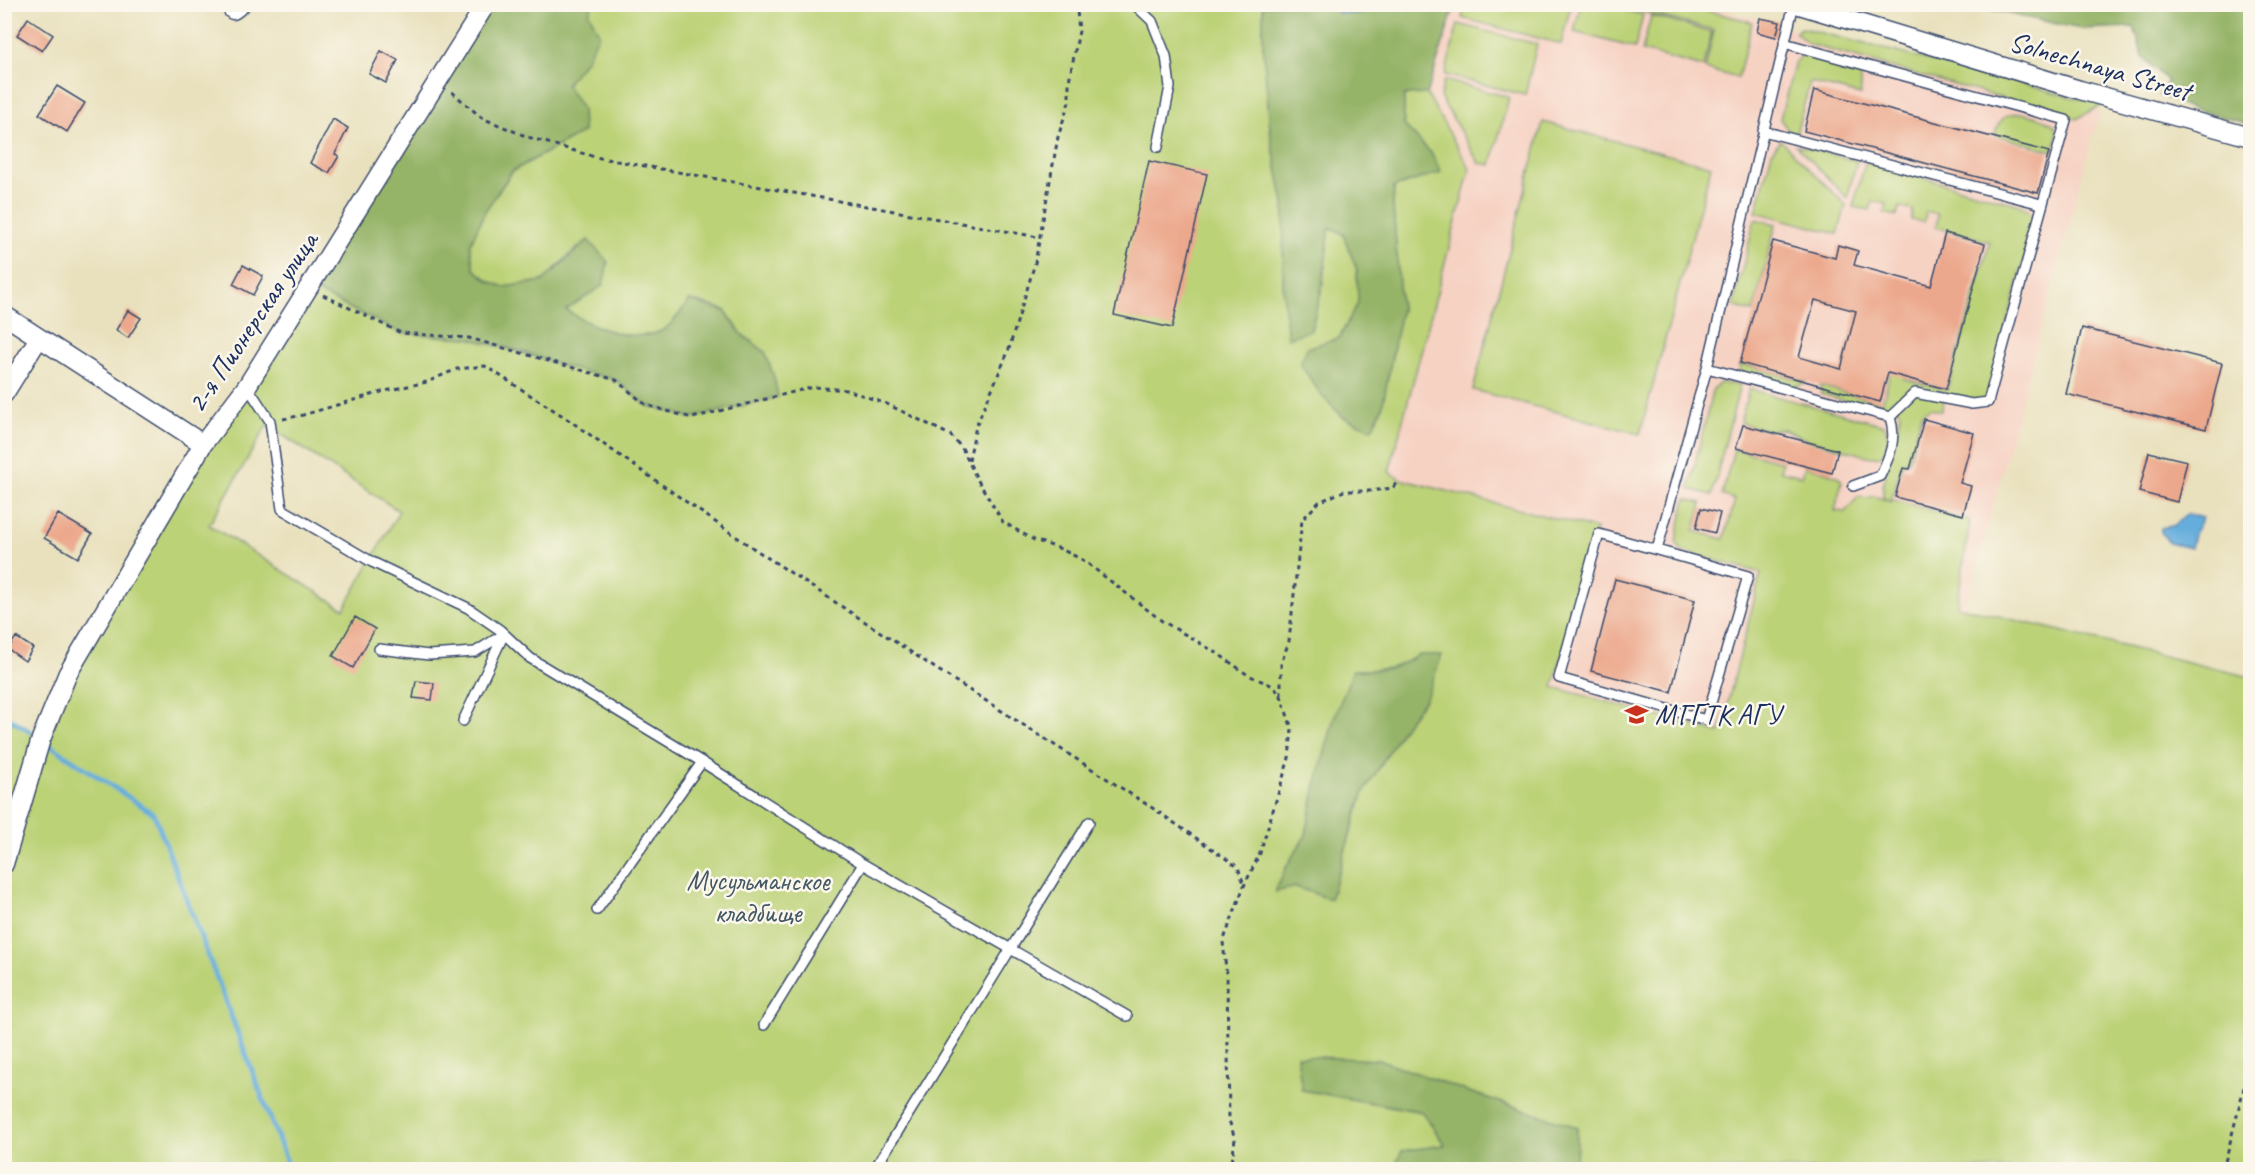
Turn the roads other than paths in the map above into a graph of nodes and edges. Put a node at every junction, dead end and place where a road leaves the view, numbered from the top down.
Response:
1 (486, 4) edge
2 (1134, 4) edge
3 (1795, 4) edge
4 (1784, 43) junction
5 (1763, 131) junction
6 (2250, 137) edge
7 (1158, 147) dead end
8 (2042, 204) junction
9 (4, 315) edge
10 (39, 338) junction
11 (1707, 368) junction
12 (247, 386) junction
13 (4, 393) edge
14 (1890, 417) junction
15 (203, 444) junction
16 (1853, 486) dead end
17 (1657, 550) junction
18 (504, 634) junction
19 (379, 649) dead end
20 (463, 721) dead end
21 (702, 762) junction
22 (1089, 822) dead end
23 (4, 864) edge
24 (863, 864) junction
25 (597, 910) dead end
26 (1011, 949) junction
27 (1126, 1016) dead end
28 (764, 1025) dead end
29 (874, 1170) edge

1 - 12 street, 2-я Пионерская улица
2 - 7 lane
3 - 4 lane
3 - 6 street, Solnechnaya Street
4 - 5 lane
4 - 8 lane
5 - 8 lane
5 - 11 lane
8 - 14 lane
9 - 10 street
10 - 13 street
10 - 15 street
11 - 14 lane
11 - 17 lane
12 - 15 street, 2-я Пионерская улица
12 - 18 lane
14 - 16 lane
15 - 23 street, 2-я Пионерская улица
17 - 17 lane
18 - 19 lane
18 - 20 lane
18 - 21 lane
21 - 24 lane
21 - 25 lane
22 - 26 lane
24 - 26 lane
24 - 28 lane
26 - 27 lane
26 - 29 lane

